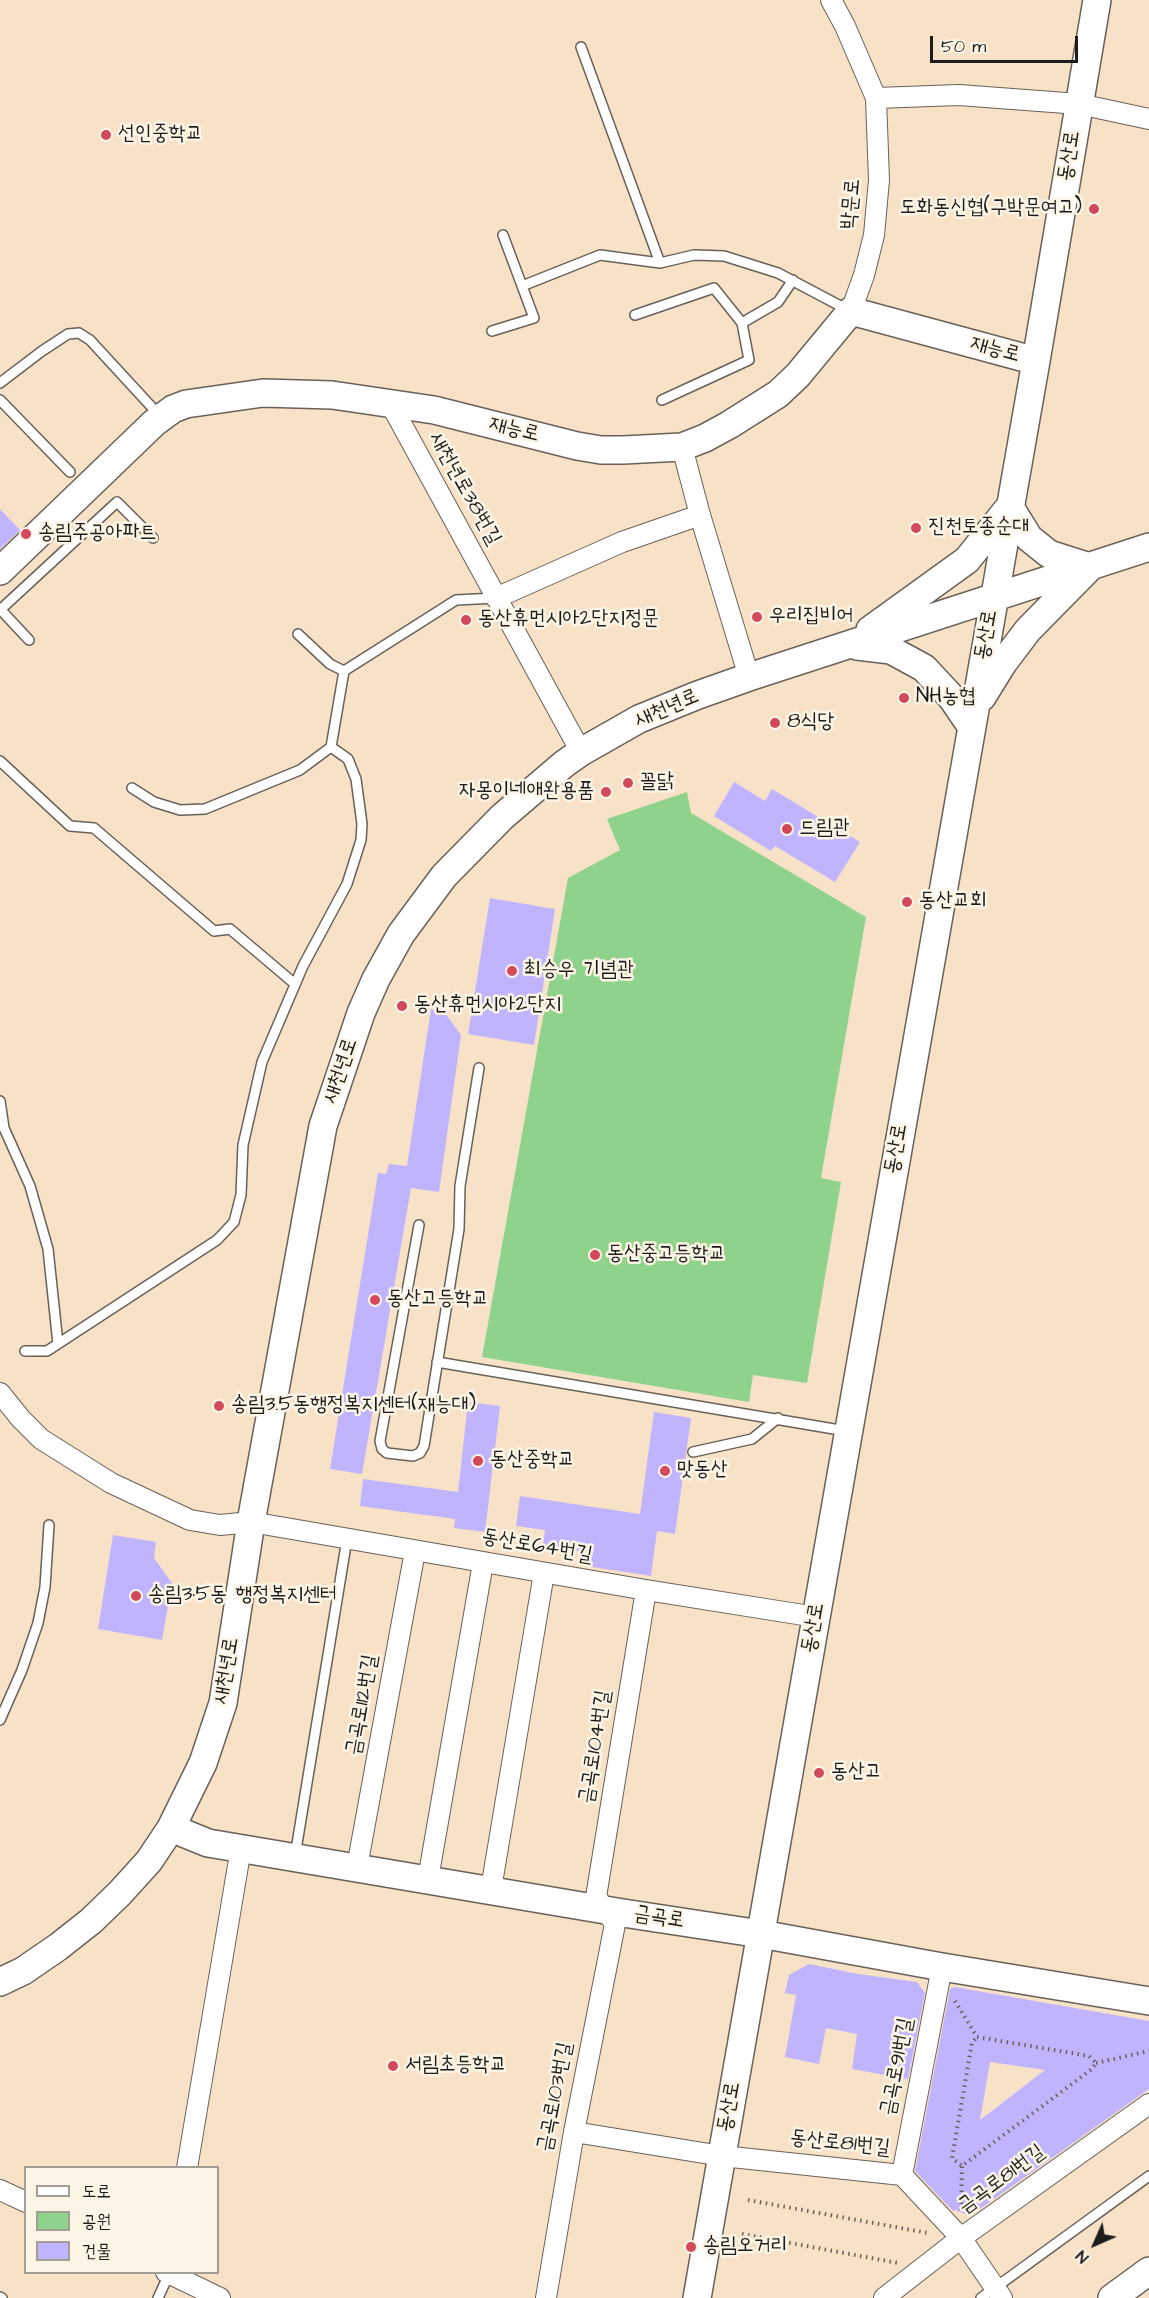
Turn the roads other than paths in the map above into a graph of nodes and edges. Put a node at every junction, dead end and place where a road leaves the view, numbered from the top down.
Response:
1 (831, 0) edge
2 (1096, 0) edge
3 (580, 47) dead end
4 (876, 98) junction
5 (1079, 104) junction
6 (1149, 119) edge
7 (503, 235) dead end
8 (660, 263) junction
9 (793, 280) junction
10 (522, 286) junction
11 (851, 311) junction
12 (635, 315) dead end
13 (742, 323) junction
14 (492, 331) dead end
15 (1036, 362) junction
16 (0, 383) edge
17 (0, 400) edge
18 (662, 400) dead end
19 (390, 403) junction
20 (161, 417) junction
21 (682, 447) junction
22 (70, 472) dead end
23 (1010, 507) junction
24 (700, 515) junction
25 (153, 538) dead end
26 (1149, 547) edge
27 (1090, 567) junction
28 (0, 570) edge
29 (496, 598) junction
30 (994, 599) junction
31 (0, 610) edge
32 (298, 634) dead end
33 (29, 640) dead end
34 (850, 645) junction
35 (344, 671) junction
36 (749, 677) junction
37 (973, 718) junction
38 (331, 747) junction
39 (581, 752) junction
40 (0, 761) edge
41 (132, 788) dead end
42 (295, 984) junction
43 (479, 1068) dead end
44 (0, 1101) edge
45 (418, 1225) dead end
46 (58, 1344) junction
47 (25, 1351) dead end
48 (437, 1362) junction
49 (0, 1393) edge
50 (778, 1418) junction
51 (848, 1431) junction
52 (693, 1452) dead end
53 (251, 1522) junction
54 (50, 1525) dead end
55 (347, 1539) junction
56 (415, 1551) junction
57 (483, 1563) junction
58 (544, 1573) junction
59 (646, 1590) junction
60 (816, 1617) junction
61 (0, 1720) edge
62 (171, 1828) junction
63 (241, 1848) junction
64 (294, 1857) junction
65 (357, 1868) junction
66 (428, 1879) junction
67 (491, 1890) junction
68 (606, 1909) junction
69 (761, 1934) junction
70 (942, 1967) junction
71 (0, 1982) edge
72 (1149, 2001) edge
73 (1149, 2104) edge
74 (574, 2132) junction
75 (722, 2156) junction
76 (187, 2166) edge
77 (902, 2175) junction
78 (1149, 2176) edge
79 (0, 2190) edge
80 (24, 2201) edge
81 (961, 2238) junction
82 (1149, 2271) edge
83 (168, 2274) edge
84 (170, 2274) edge
85 (992, 2294) edge
86 (158, 2298) edge
87 (220, 2298) edge
88 (546, 2298) edge
89 (697, 2298) edge
90 (884, 2298) edge
91 (1112, 2298) edge

1 - 4 street
2 - 5 street, 동산로
3 - 8 lane
4 - 5 street
4 - 11 street, 박문로
5 - 6 street
5 - 15 street, 동산로
7 - 10 lane
8 - 9 lane
8 - 10 lane
9 - 11 lane
9 - 13 lane
10 - 14 lane
11 - 15 street, 재능로
11 - 21 street, 재능로
12 - 13 lane
13 - 18 lane
15 - 23 street, 동산로
16 - 20 lane
17 - 22 lane
19 - 20 street, 재능로
19 - 21 street, 재능로
19 - 29 street, 새천년로38번길
20 - 28 street, 재능로
21 - 24 street
23 - 27 street
23 - 30 street, 동산로
23 - 34 street
24 - 29 street
24 - 36 street
25 - 31 lane
26 - 27 street, 새천년로
27 - 30 street, 새천년로
27 - 37 street
29 - 35 lane
29 - 39 street, 새천년로38번길
30 - 34 street, 새천년로
30 - 37 street, 동산로
31 - 33 lane
32 - 35 lane
34 - 36 street, 새천년로
34 - 37 street
35 - 38 lane
36 - 39 street, 새천년로
37 - 51 street, 동산로
38 - 41 lane
38 - 42 lane
39 - 53 street, 새천년로
40 - 42 lane
42 - 46 lane
43 - 48 lane
44 - 46 lane
45 - 48 lane
46 - 47 lane
48 - 50 lane
49 - 53 street, 동산로64번길
50 - 51 lane
50 - 52 lane
51 - 60 street, 동산로
53 - 55 street, 동산로64번길
53 - 62 street, 새천년로
54 - 61 lane
55 - 56 street, 동산로64번길
55 - 64 lane
56 - 57 street, 동산로64번길
56 - 65 street, 금곡로112번길
57 - 58 street, 동산로64번길
57 - 66 street
58 - 59 street, 동산로64번길
58 - 67 street
59 - 60 street, 동산로64번길
59 - 68 street, 금곡로104번길
60 - 69 street, 동산로
62 - 63 street, 금곡로
62 - 71 street, 새천년로
63 - 64 street, 금곡로
63 - 76 street
64 - 65 street, 금곡로
65 - 66 street, 금곡로
66 - 67 street, 금곡로
67 - 68 street, 금곡로
68 - 69 street, 금곡로
68 - 74 street, 금곡로103번길
69 - 70 street, 금곡로
69 - 75 street, 동산로
70 - 72 street, 금곡로
70 - 77 street, 금곡로91번길
73 - 81 street, 금곡로81번길
74 - 75 street, 동산로81번길
74 - 88 street, 금곡로103번길
75 - 77 street, 동산로81번길
75 - 89 street, 동산로
77 - 81 street, 동산로81번길
78 - 85 lane
79 - 80 street
81 - 85 street, 동산로81번길
81 - 90 street, 금곡로81번길
82 - 91 street
83 - 86 lane
84 - 87 street

